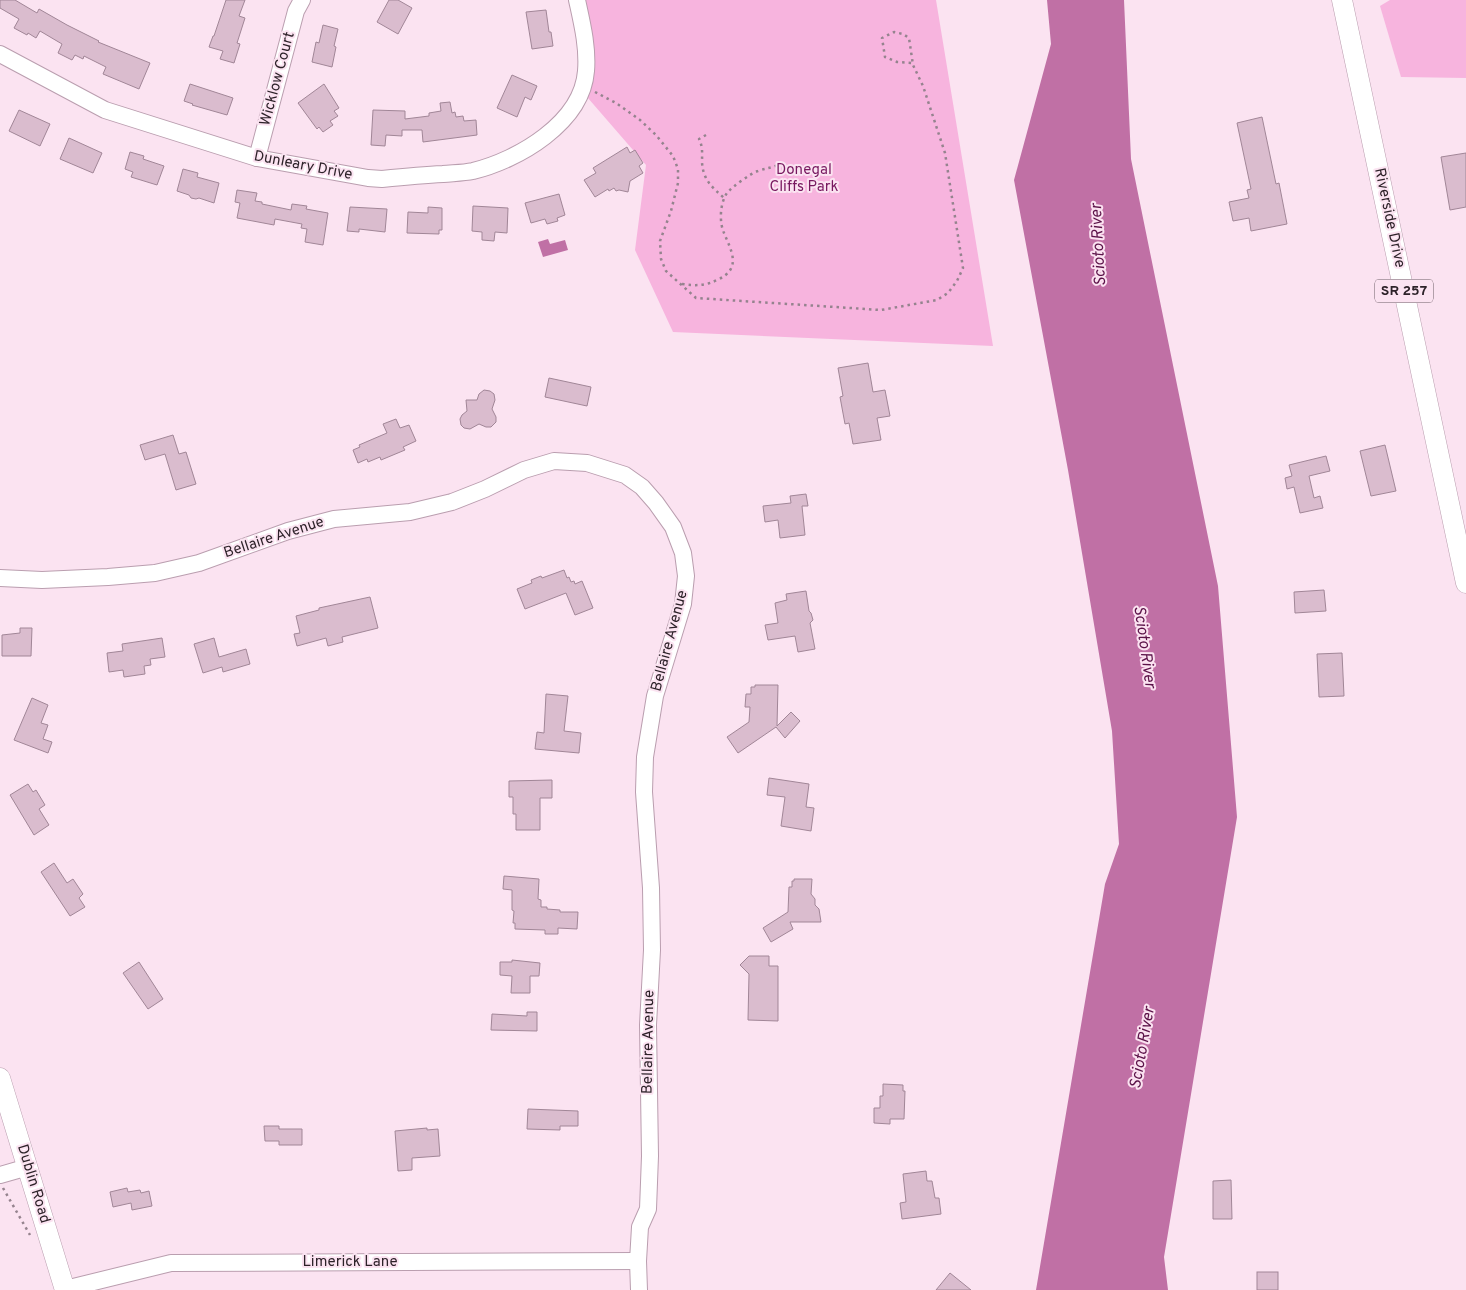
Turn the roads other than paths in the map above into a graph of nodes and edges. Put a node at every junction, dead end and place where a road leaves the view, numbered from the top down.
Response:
1 (302, 0) edge
2 (577, 0) edge
3 (1342, 0) edge
4 (0, 54) edge
5 (257, 158) junction
6 (1459, 516) edge
7 (0, 578) edge
8 (1466, 583) edge
9 (0, 1078) edge
10 (28, 1167) junction
11 (0, 1175) edge
12 (638, 1261) junction
13 (65, 1289) edge
14 (639, 1290) edge

1 - 5 street, Wicklow Court
2 - 5 street, Dunleary Drive
3 - 6 main road, Riverside Drive / SR 257
4 - 5 street, Dunleary Drive
6 - 8 main road, Riverside Drive / SR 257
7 - 12 street, Bellaire Avenue
9 - 10 main road, Dublin Road
10 - 11 street
10 - 13 main road, Dublin Road
12 - 13 street, Limerick Lane
12 - 14 street, Bellaire Avenue

